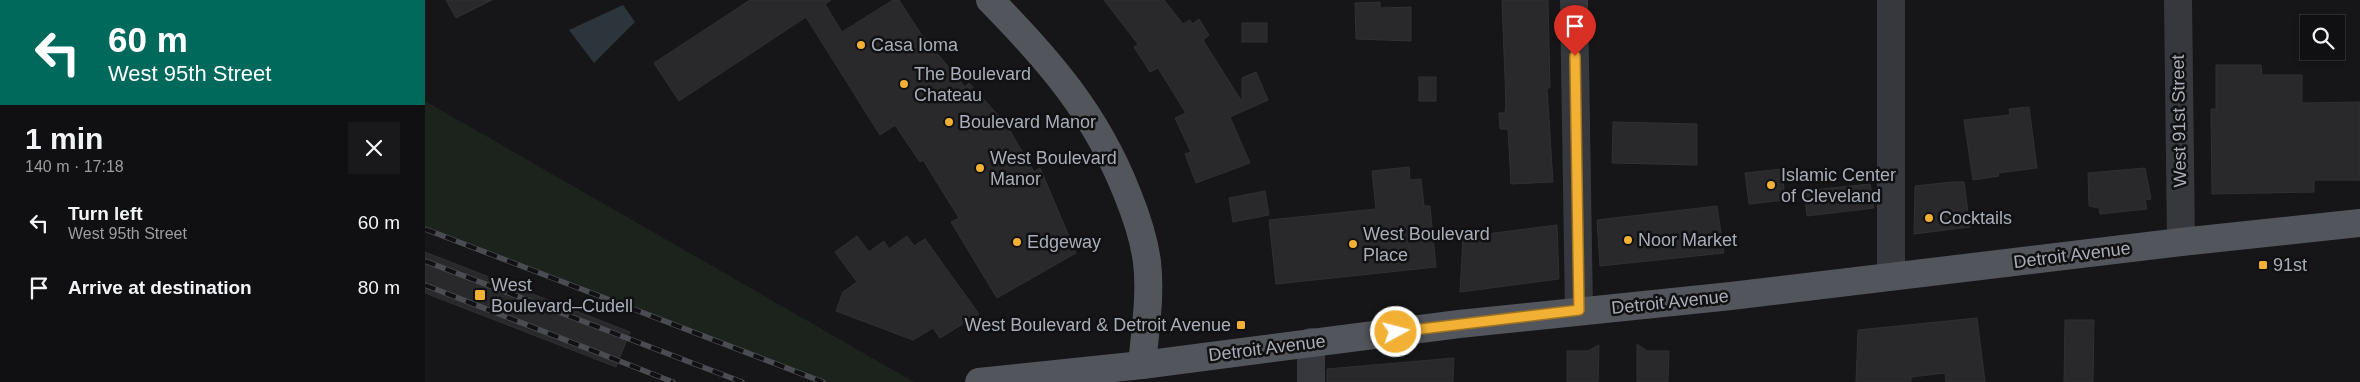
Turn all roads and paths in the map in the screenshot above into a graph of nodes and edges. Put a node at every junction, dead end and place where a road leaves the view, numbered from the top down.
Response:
1 (990, 0) edge
2 (1574, 0) edge
3 (1891, 0) edge
4 (2178, 0) edge
5 (2360, 223) edge
6 (2181, 242) junction
7 (1891, 276) junction
8 (1579, 310) junction
9 (1311, 342) junction
10 (1142, 364) junction
11 (979, 382) edge
12 (1311, 382) edge

1 - 10 main road
2 - 8 street
3 - 7 street
4 - 6 street, West 91st Street
5 - 6 main road, Detroit Avenue
6 - 7 main road, Detroit Avenue
7 - 8 main road, Detroit Avenue
8 - 9 main road, Detroit Avenue
9 - 10 main road, Detroit Avenue
9 - 12 street
10 - 11 main road, Detroit Avenue

